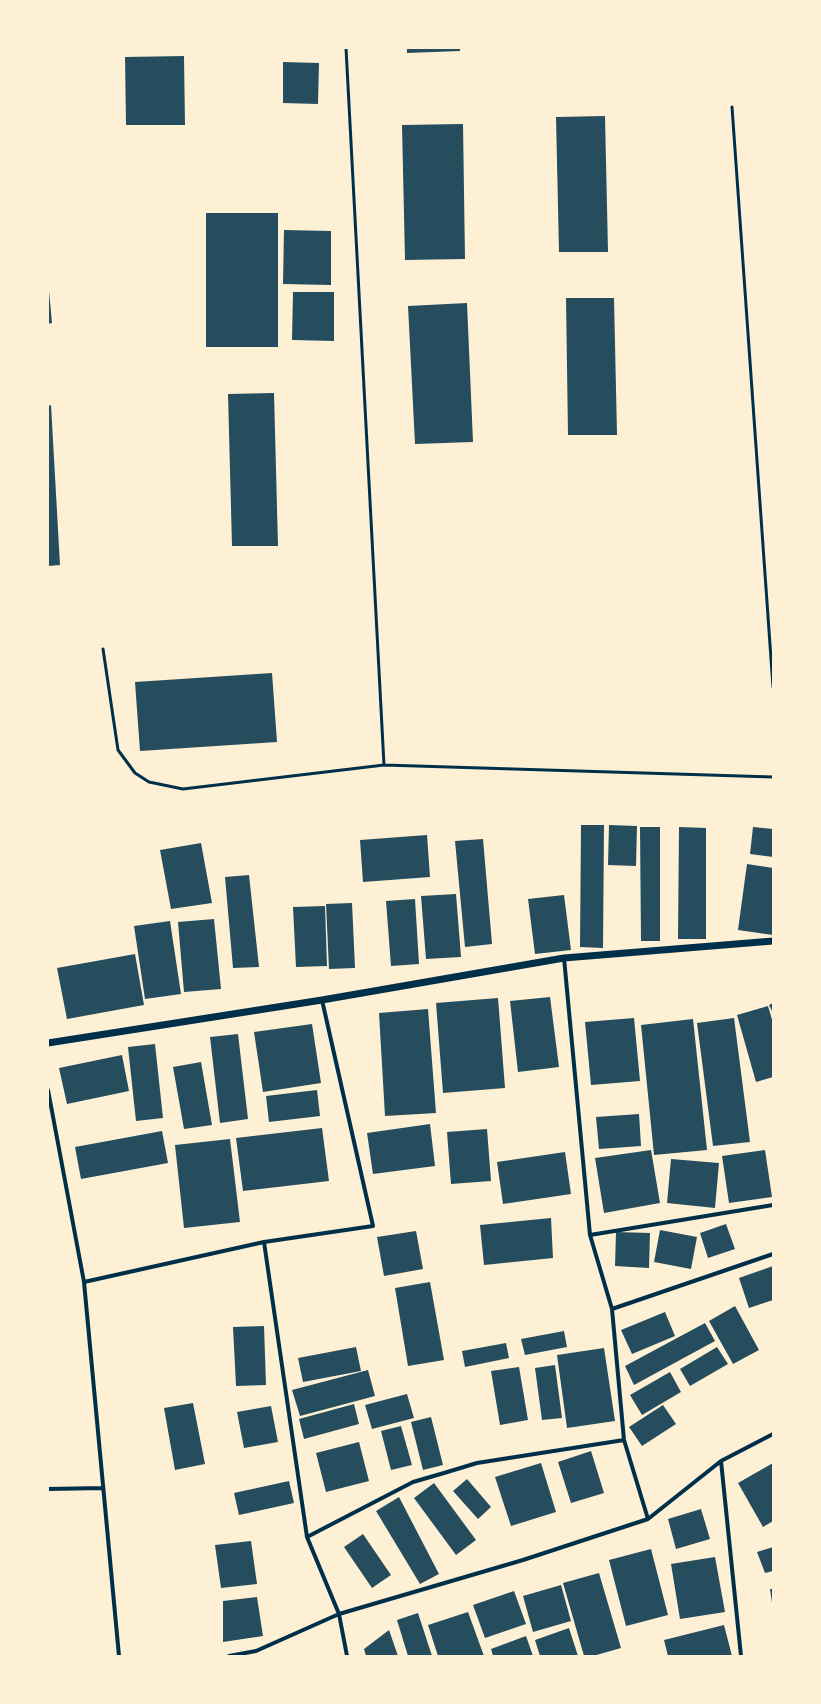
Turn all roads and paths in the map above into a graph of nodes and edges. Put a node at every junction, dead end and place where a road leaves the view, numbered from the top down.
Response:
1 (346, 48) edge
2 (732, 107) dead end
3 (103, 649) dead end
4 (773, 688) edge
5 (384, 765) junction
6 (773, 777) edge
7 (773, 941) edge
8 (564, 958) junction
9 (322, 1000) junction
10 (48, 1043) edge
11 (48, 1090) edge
12 (773, 1205) edge
13 (590, 1235) junction
14 (264, 1242) junction
15 (773, 1254) edge
16 (84, 1282) junction
17 (612, 1309) junction
18 (773, 1434) edge
19 (624, 1440) junction
20 (721, 1461) junction
21 (103, 1488) junction
22 (48, 1489) edge
23 (648, 1519) junction
24 (307, 1537) junction
25 (339, 1614) junction
26 (256, 1651) junction
27 (119, 1656) edge
28 (229, 1656) edge
29 (257, 1656) edge
30 (347, 1656) edge
31 (741, 1656) edge

1 - 5 lane
2 - 4 lane
3 - 5 lane
5 - 6 lane
7 - 8 street
8 - 9 street
8 - 13 street
9 - 10 street
9 - 14 street
11 - 16 street
12 - 13 street
13 - 17 street
14 - 16 street
14 - 24 street
15 - 17 street
16 - 21 street
17 - 19 street
18 - 20 street
19 - 23 street
19 - 24 street
20 - 23 street
20 - 31 street
21 - 22 street
21 - 27 street
23 - 25 street
24 - 25 street
25 - 26 street
25 - 30 street
26 - 28 street
26 - 29 street

